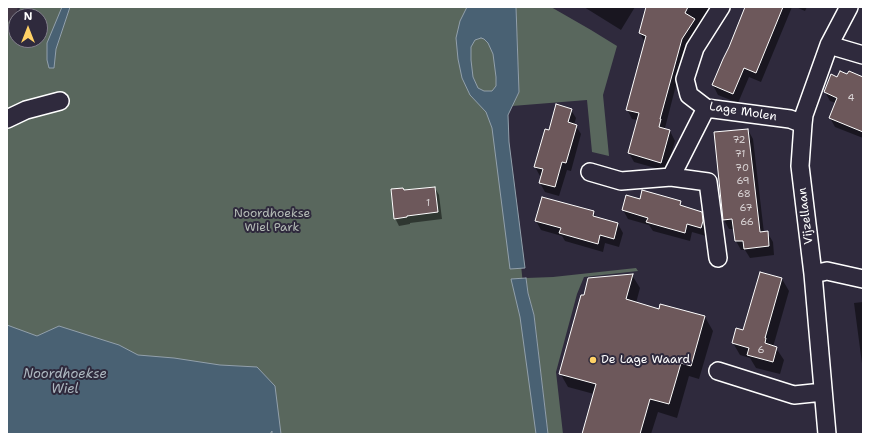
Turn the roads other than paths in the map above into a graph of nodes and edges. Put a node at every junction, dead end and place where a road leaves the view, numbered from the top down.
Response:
1 (721, 7) edge
2 (849, 7) edge
3 (829, 45) junction
4 (863, 55) edge
5 (60, 101) dead end
6 (706, 108) junction
7 (7, 119) edge
8 (803, 124) junction
9 (590, 172) dead end
10 (671, 177) junction
11 (718, 258) dead end
12 (813, 274) junction
13 (863, 279) edge
14 (718, 371) dead end
15 (823, 392) junction
16 (827, 434) edge

1 - 6 street, Lage Molen
2 - 3 street, Vijzellaan
3 - 4 street
3 - 8 street, Vijzellaan
5 - 7 street
6 - 8 street, Lage Molen
6 - 10 street
8 - 12 street, Vijzellaan
9 - 10 street
10 - 11 street
12 - 13 street
12 - 15 street, Vijzellaan
14 - 15 street
15 - 16 street, Vijzellaan

